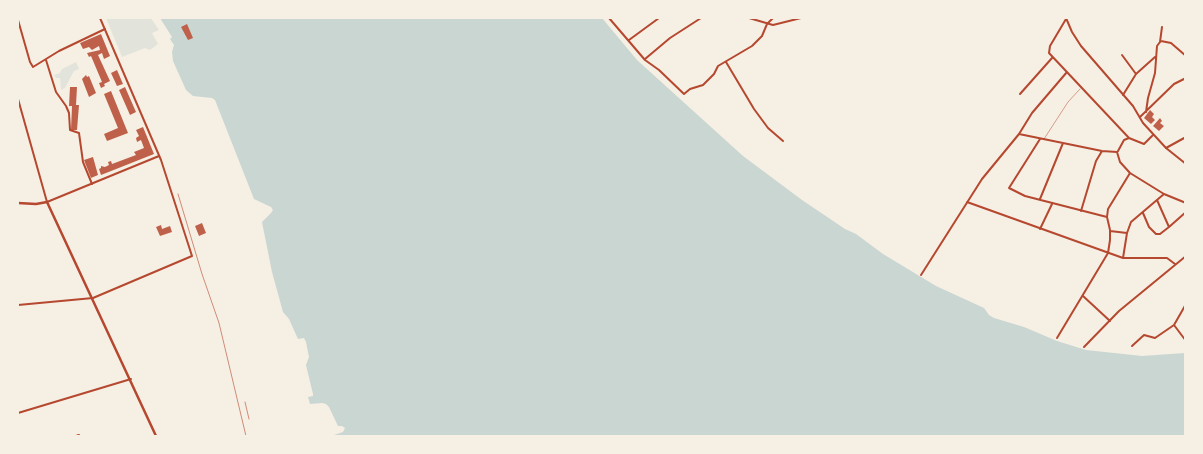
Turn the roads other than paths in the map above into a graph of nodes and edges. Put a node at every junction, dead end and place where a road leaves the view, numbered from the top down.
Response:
1 (100, 18) edge
2 (610, 18) edge
3 (659, 18) edge
4 (694, 18) edge
5 (701, 18) edge
6 (749, 18) edge
7 (773, 18) edge
8 (802, 18) edge
9 (1066, 18) edge
10 (18, 20) edge
11 (696, 22) junction
12 (767, 24) junction
13 (1162, 27) dead end
14 (105, 30) junction
15 (628, 41) junction
16 (1160, 42) junction
17 (1122, 55) dead end
18 (1186, 56) edge
19 (1155, 57) junction
20 (1052, 58) junction
21 (46, 60) junction
22 (645, 60) junction
23 (726, 62) junction
24 (1067, 72) junction
25 (1136, 74) junction
26 (1186, 78) edge
27 (1082, 88) junction
28 (1020, 94) dead end
29 (1123, 95) junction
30 (18, 98) edge
31 (1146, 112) junction
32 (1140, 117) junction
33 (1020, 134) junction
34 (1153, 135) junction
35 (1186, 137) edge
36 (1040, 138) junction
37 (1129, 138) junction
38 (1044, 139) junction
39 (783, 141) dead end
40 (1063, 143) junction
41 (1166, 148) junction
42 (1102, 151) junction
43 (1117, 152) junction
44 (159, 156) junction
45 (1186, 164) edge
46 (1130, 173) junction
47 (92, 184) junction
48 (1164, 194) junction
49 (1040, 199) junction
50 (1157, 200) junction
51 (47, 202) junction
52 (966, 202) junction
53 (18, 203) edge
54 (1052, 203) junction
55 (1186, 203) edge
56 (1081, 211) junction
57 (1186, 212) edge
58 (1143, 213) junction
59 (1107, 217) junction
60 (1169, 227) junction
61 (1040, 229) junction
62 (1110, 231) junction
63 (1128, 232) junction
64 (1108, 253) junction
65 (1186, 256) edge
66 (1123, 258) junction
67 (1176, 264) junction
68 (921, 275) dead end
69 (1083, 296) junction
70 (93, 298) junction
71 (1186, 304) edge
72 (18, 305) edge
73 (1110, 321) junction
74 (1174, 325) junction
75 (1186, 334) edge
76 (1183, 337) junction
77 (1057, 338) dead end
78 (1186, 340) edge
79 (1132, 346) dead end
80 (1084, 347) dead end
81 (130, 379) junction
82 (18, 413) edge
83 (156, 436) edge

1 - 14 street
2 - 15 street
3 - 15 street
4 - 11 street
5 - 11 street
6 - 12 street
7 - 12 street
8 - 12 street
9 - 20 street
9 - 29 street
10 - 21 street
11 - 22 street
12 - 23 street
13 - 16 street
14 - 21 street
14 - 44 street
15 - 22 street
16 - 18 street
16 - 19 street
17 - 25 street
19 - 25 street
19 - 31 street
20 - 24 street
20 - 28 street
21 - 47 street
22 - 23 street
23 - 39 street
24 - 27 street
24 - 33 street
25 - 29 street
26 - 31 street
27 - 37 street
27 - 38 lane
29 - 32 street
30 - 51 street
31 - 32 street
32 - 34 street
33 - 36 street
33 - 52 street
34 - 37 street
34 - 41 street
35 - 41 street
36 - 38 street
36 - 49 street
37 - 43 street
38 - 40 street
40 - 42 street
40 - 49 street
41 - 45 street
42 - 43 street
42 - 56 street
43 - 46 street
44 - 47 street
44 - 70 street
46 - 48 street
46 - 59 street
47 - 51 street
48 - 50 street
48 - 55 street
49 - 54 street
50 - 58 street
50 - 60 street
51 - 53 main road
51 - 70 main road
52 - 61 street
52 - 68 street
54 - 56 street
54 - 61 street
56 - 59 street
57 - 60 street
58 - 60 street
58 - 63 street
59 - 62 street
61 - 64 street
62 - 63 street
62 - 64 street
63 - 66 street
64 - 66 street
64 - 69 street
65 - 67 street
66 - 67 street
67 - 73 street
69 - 73 street
69 - 77 street
70 - 72 street
70 - 81 main road
71 - 74 street
73 - 80 street
74 - 76 street
74 - 79 street
75 - 76 street
76 - 78 street
81 - 82 street
81 - 83 main road

